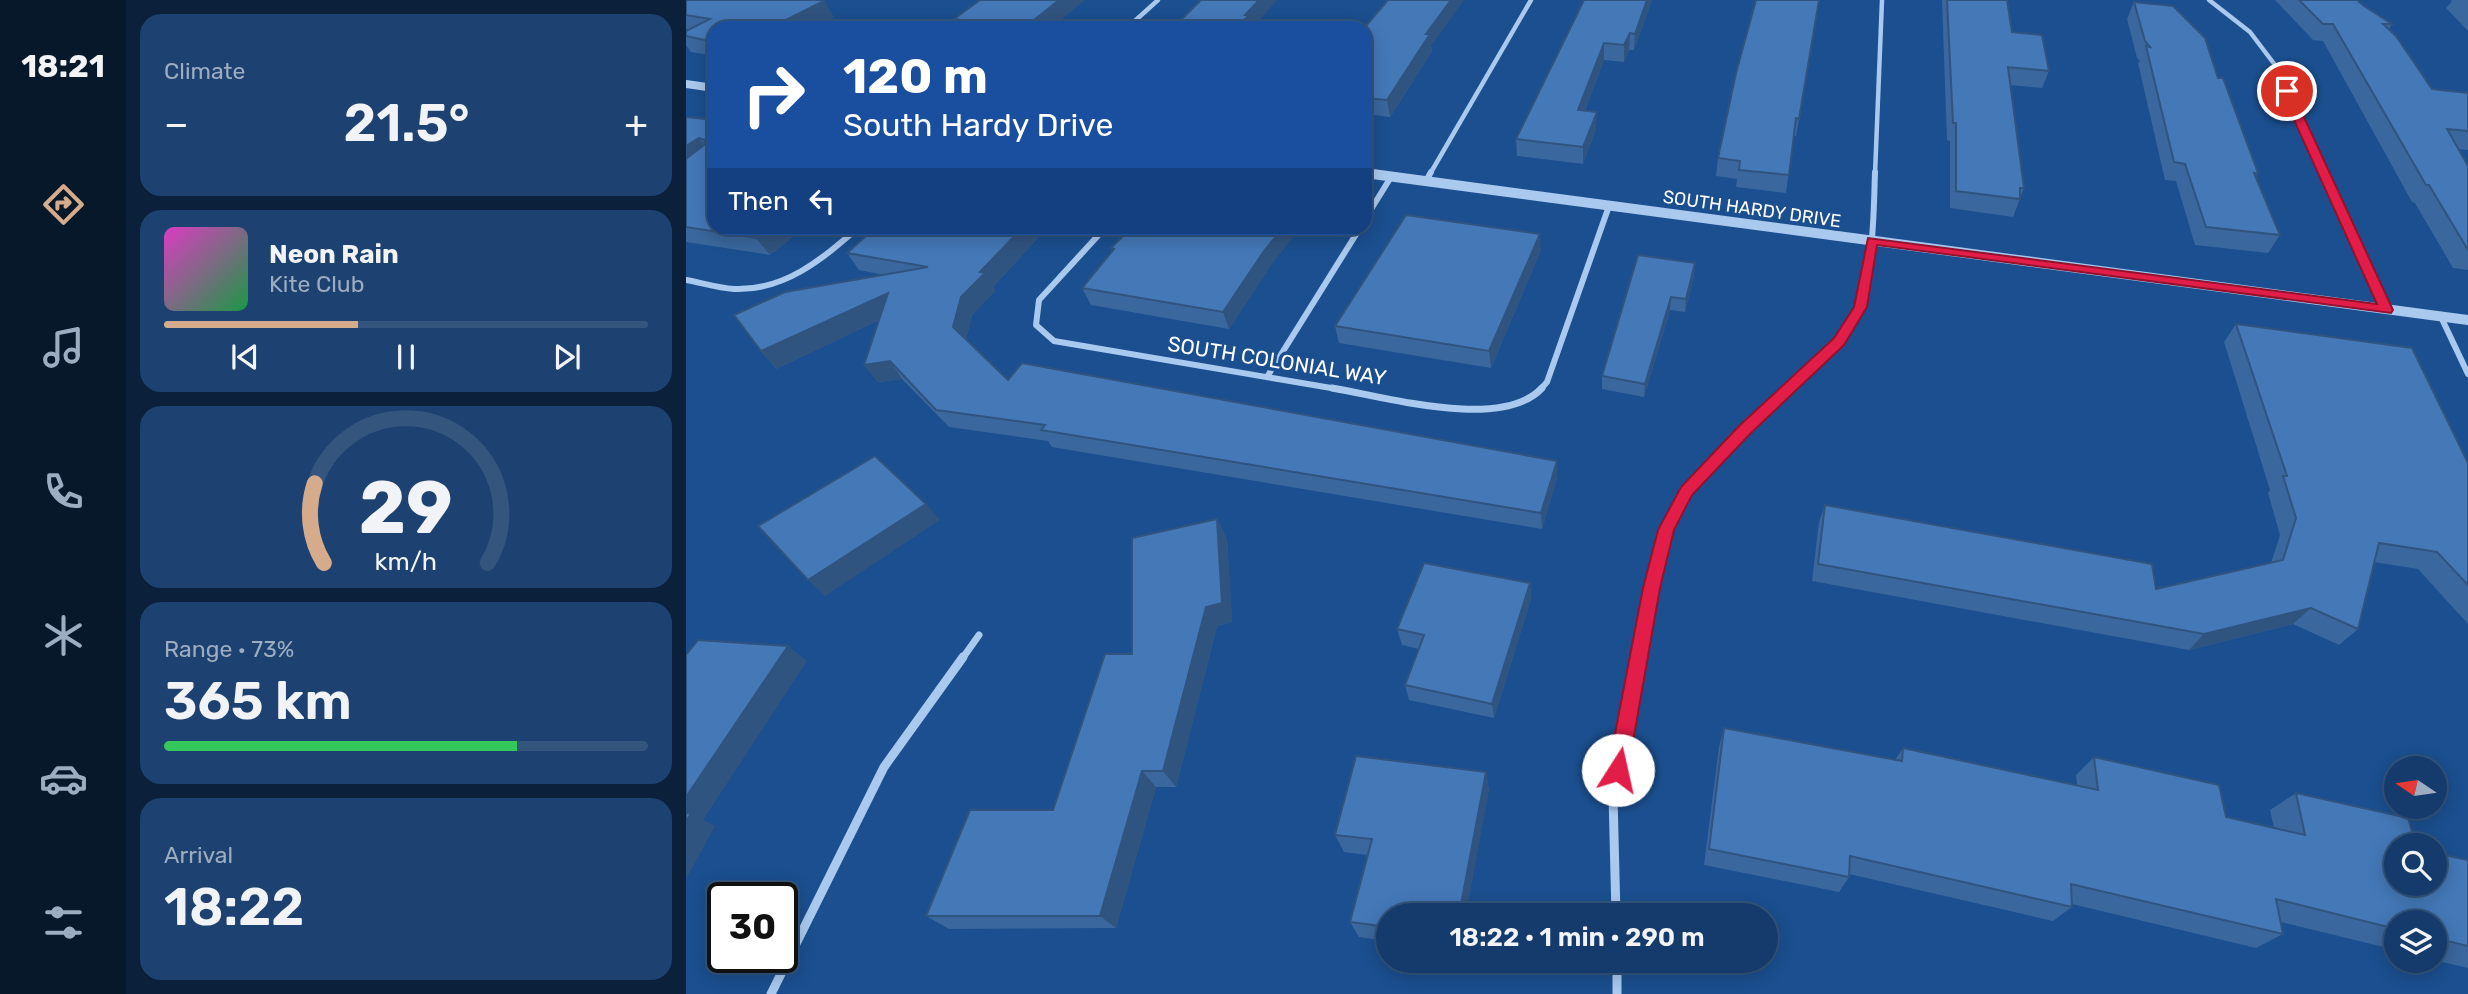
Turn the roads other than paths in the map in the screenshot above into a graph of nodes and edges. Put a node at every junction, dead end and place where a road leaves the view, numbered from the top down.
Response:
1 (1158, 0) edge
2 (1531, 0) edge
3 (1882, 0) edge
4 (2209, 0) edge
5 (1135, 21) edge
6 (686, 84) edge
7 (707, 87) edge
8 (1372, 174) edge
9 (1391, 177) junction
10 (1426, 181) junction
11 (1609, 206) junction
12 (1372, 208) edge
13 (850, 235) edge
14 (1099, 235) edge
15 (1356, 235) edge
16 (1872, 240) junction
17 (686, 280) edge
18 (2386, 310) junction
19 (2441, 317) junction
20 (2468, 320) edge
21 (2468, 374) edge
22 (1267, 377) junction
23 (979, 635) dead end
24 (1616, 903) edge
25 (1617, 973) edge
26 (771, 994) edge
27 (1617, 994) edge

1 - 5 street
2 - 10 street
3 - 16 street
4 - 18 street
6 - 7 street
8 - 9 street, SOUTH HARDY DRIVE
9 - 10 street, SOUTH HARDY DRIVE
9 - 12 street
10 - 11 street, SOUTH HARDY DRIVE
11 - 16 street, SOUTH HARDY DRIVE
11 - 22 street, SOUTH COLONIAL WAY
13 - 17 street
14 - 22 street, SOUTH COLONIAL WAY
15 - 22 street
16 - 18 street, SOUTH HARDY DRIVE
16 - 24 street
18 - 19 street, SOUTH HARDY DRIVE
19 - 20 street, SOUTH HARDY DRIVE
19 - 21 street
23 - 26 street
25 - 27 street

